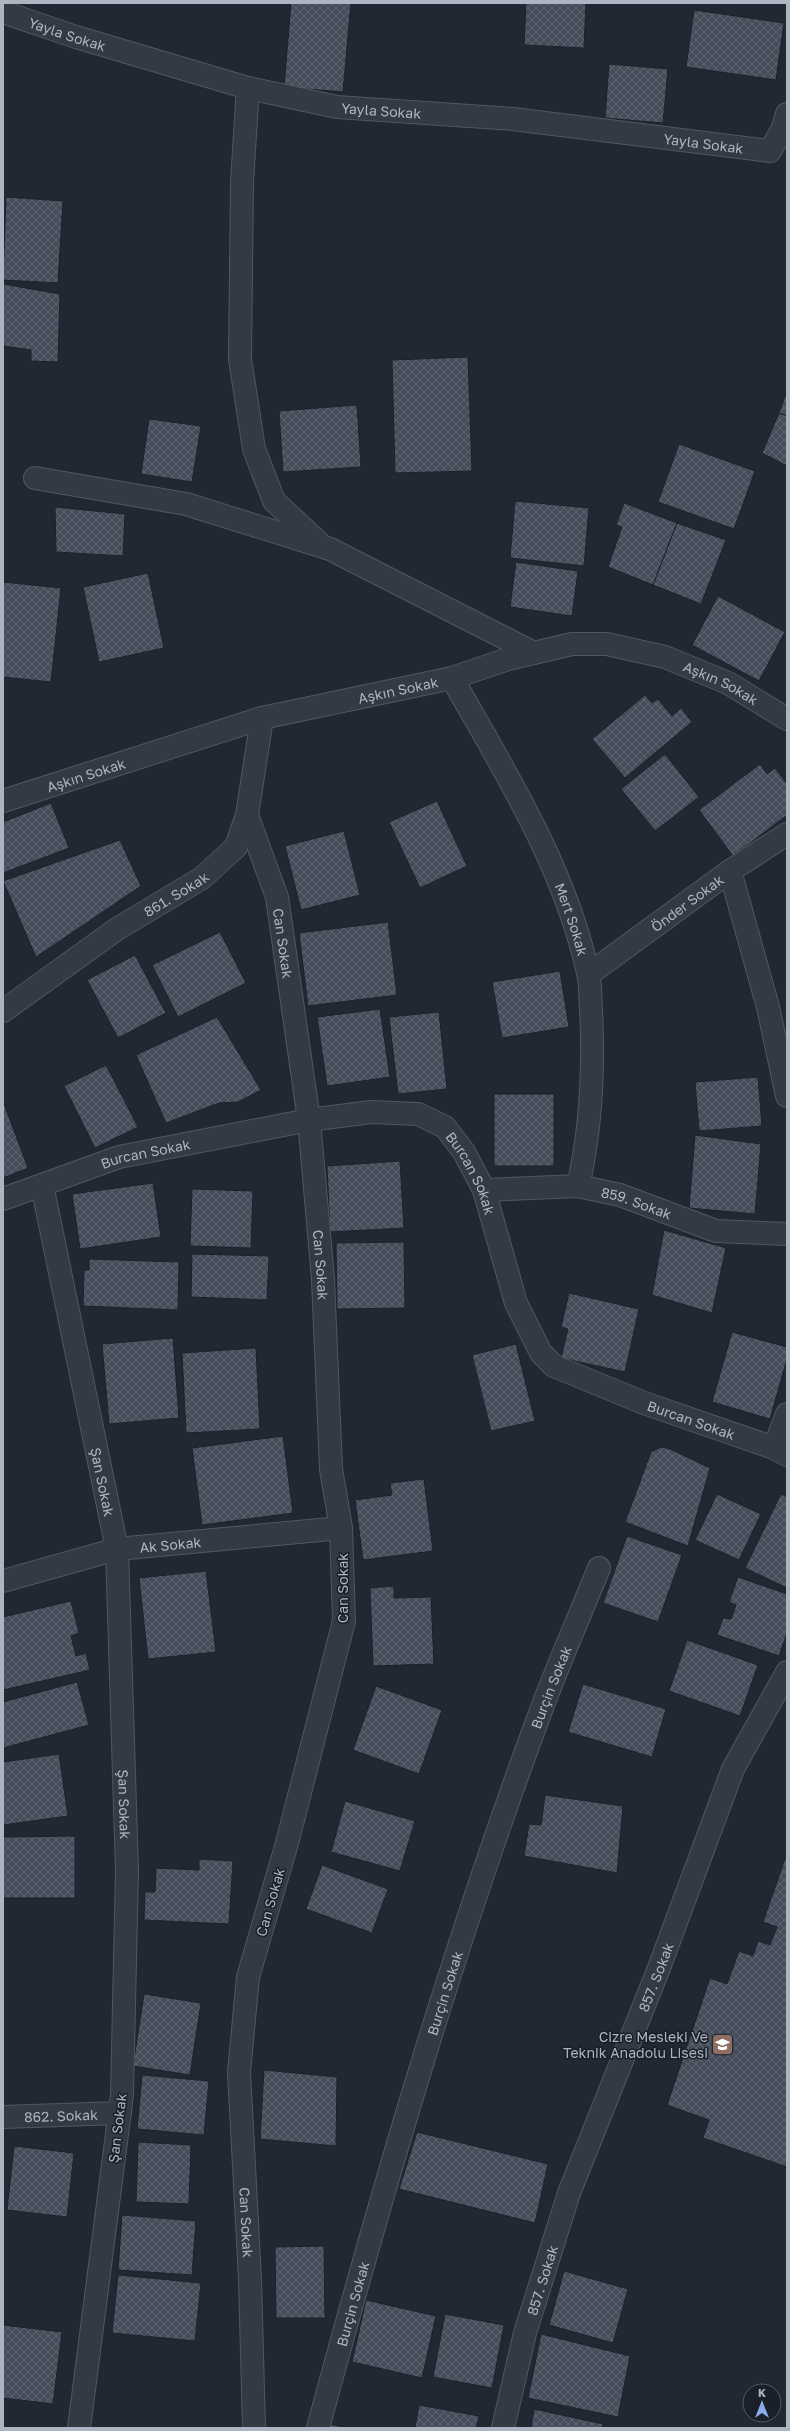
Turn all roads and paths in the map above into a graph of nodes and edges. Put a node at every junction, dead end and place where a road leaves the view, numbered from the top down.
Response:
1 (3, 12) edge
2 (248, 88) junction
3 (787, 114) edge
4 (35, 478) dead end
5 (323, 547) junction
6 (534, 653) junction
7 (452, 678) junction
8 (262, 718) junction
9 (787, 719) edge
10 (3, 801) edge
11 (247, 815) junction
12 (787, 834) edge
13 (730, 871) junction
14 (589, 974) junction
15 (3, 1011) edge
16 (787, 1096) edge
17 (309, 1120) junction
18 (42, 1185) junction
19 (578, 1186) junction
20 (484, 1190) junction
21 (3, 1199) edge
22 (787, 1234) edge
23 (787, 1414) edge
24 (780, 1451) edge
25 (341, 1528) junction
26 (117, 1549) junction
27 (599, 1568) dead end
28 (3, 1582) edge
29 (787, 1672) edge
30 (120, 2113) junction
31 (3, 2117) edge
32 (79, 2428) edge
33 (254, 2428) edge
34 (318, 2428) edge
35 (503, 2428) edge

1 - 2 street, Yayla Sokak
2 - 3 street, Yayla Sokak
2 - 5 street
4 - 5 street
5 - 6 street
6 - 7 street, Aşkın Sokak
6 - 9 street, Aşkın Sokak
7 - 8 street, Aşkın Sokak
7 - 14 street, Mert Sokak
8 - 10 street, Aşkın Sokak
8 - 11 street, 861. Sokak
11 - 15 street, 861. Sokak
11 - 17 street, Can Sokak
12 - 13 street, Önder Sokak
13 - 14 street, Önder Sokak
13 - 16 street
14 - 19 street, Mert Sokak
17 - 18 street, Burcan Sokak
17 - 20 street, Burcan Sokak
17 - 25 street, Can Sokak
18 - 21 street, Burcan Sokak
18 - 26 street, Şan Sokak
19 - 20 street, 859. Sokak
19 - 22 street, 859. Sokak
20 - 24 street, Burcan Sokak
23 - 24 street
25 - 26 street, Ak Sokak
25 - 33 street, Can Sokak
26 - 28 street, Ak Sokak
26 - 30 street, Şan Sokak
27 - 34 street, Burçin Sokak
29 - 35 street, 857. Sokak
30 - 31 street, 862. Sokak
30 - 32 street, Şan Sokak

